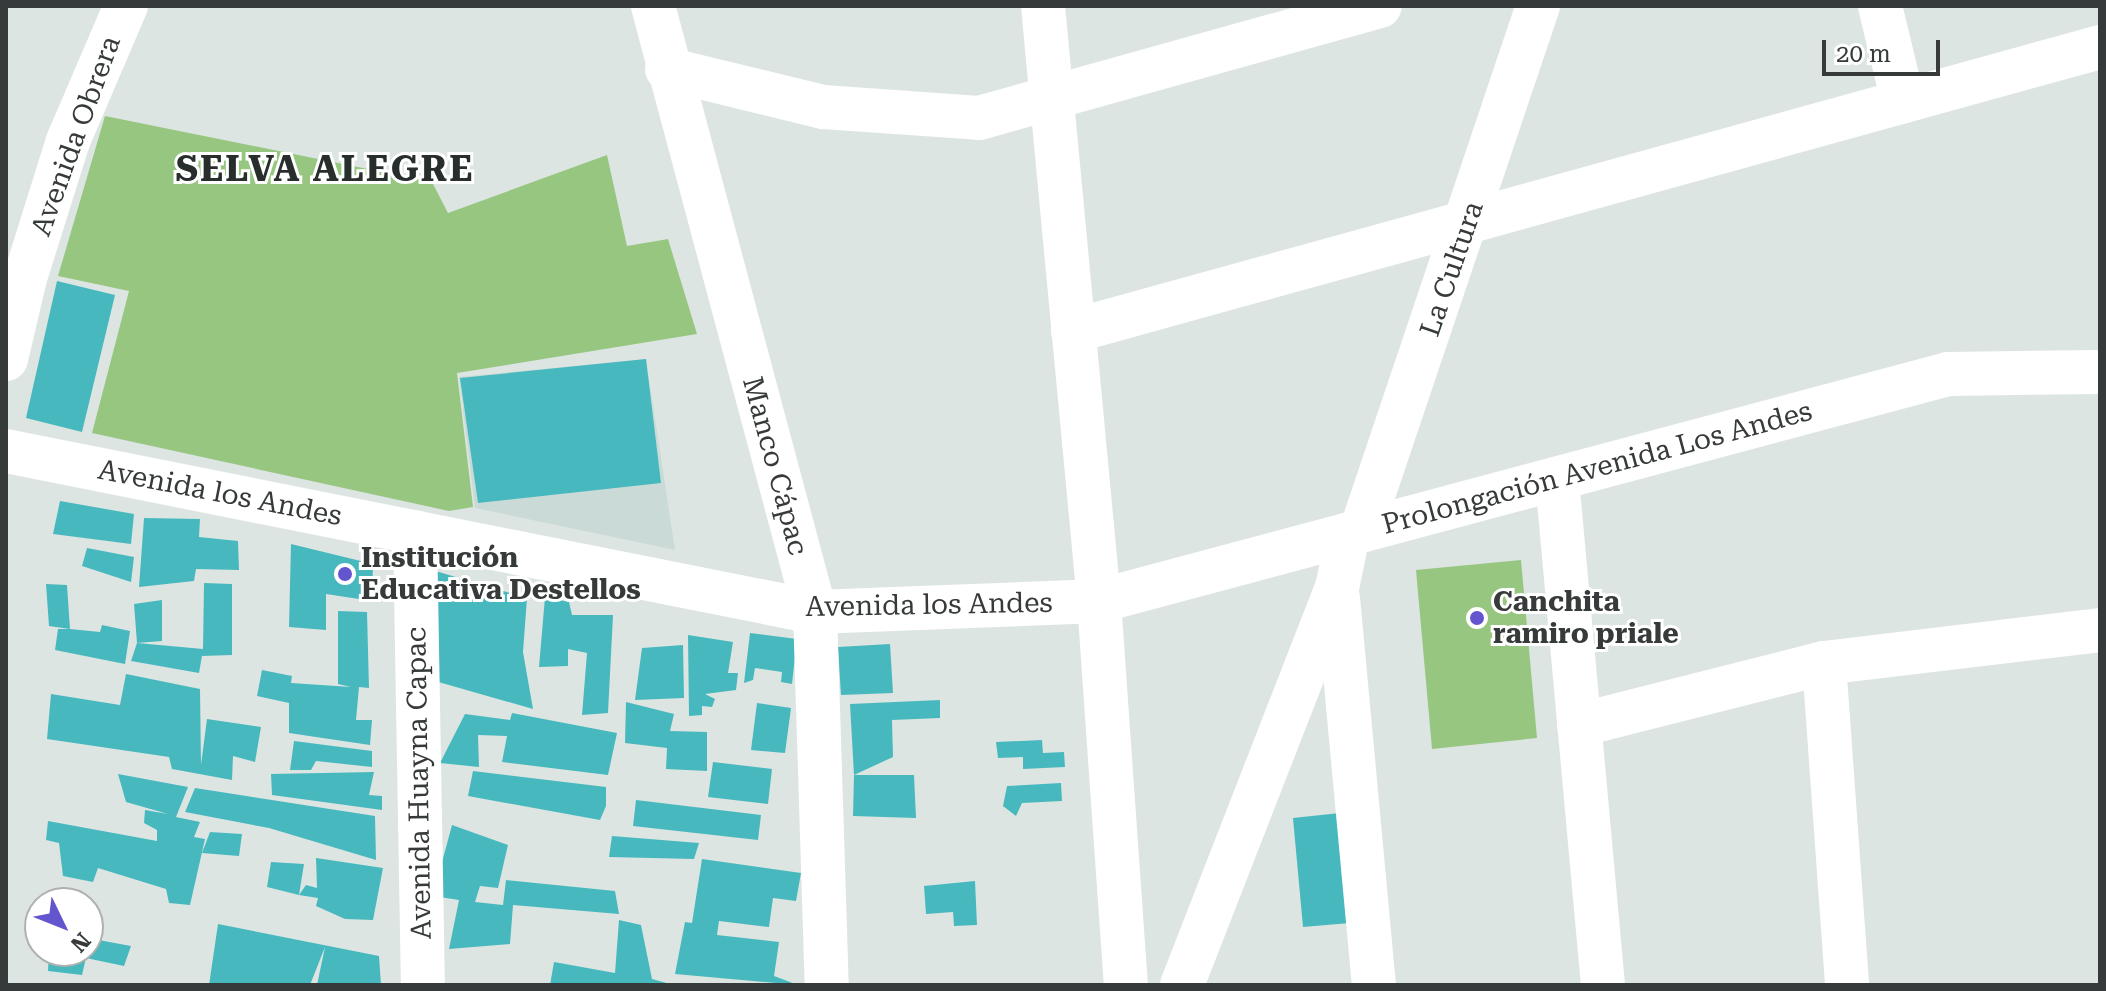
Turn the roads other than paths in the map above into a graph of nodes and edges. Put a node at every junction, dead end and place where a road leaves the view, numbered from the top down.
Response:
1 (126, 6) edge
2 (653, 6) edge
3 (1043, 6) edge
4 (1380, 6) edge
5 (1538, 6) edge
6 (1880, 6) edge
7 (2100, 47) edge
8 (667, 69) junction
9 (1052, 98) junction
10 (1903, 101) junction
11 (1469, 221) junction
12 (1073, 331) junction
13 (6, 359) edge
14 (2100, 372) edge
15 (6, 451) edge
16 (1557, 479) junction
17 (415, 532) junction
18 (1355, 533) junction
19 (1337, 588) junction
20 (1099, 601) junction
21 (815, 612) junction
22 (2100, 630) edge
23 (1824, 663) junction
24 (1579, 725) junction
25 (423, 985) edge
26 (827, 985) edge
27 (1126, 985) edge
28 (1182, 985) edge
29 (1374, 985) edge
30 (1603, 985) edge
31 (1847, 985) edge

1 - 13 street, Avenida Obrera
2 - 8 street, Manco Cápac
3 - 9 street
4 - 9 street
5 - 11 street, La Cultura
6 - 10 street
7 - 10 street
8 - 9 street
8 - 21 street, Manco Cápac
9 - 12 street
10 - 11 street
11 - 12 street
11 - 18 street, La Cultura
12 - 20 street
14 - 16 street, Prolongación Avenida Los Andes
15 - 17 street, Avenida los Andes
16 - 18 street, Prolongación Avenida Los Andes
16 - 24 street
17 - 21 street, Avenida los Andes
17 - 25 street, Avenida Huayna Capac
18 - 19 street, La Cultura
18 - 20 street, Prolongación Avenida Los Andes
19 - 28 street
19 - 29 street
20 - 21 street, Avenida los Andes
20 - 27 street
21 - 26 street, Manco Cápac
22 - 23 street
23 - 24 street
23 - 31 street
24 - 30 street

